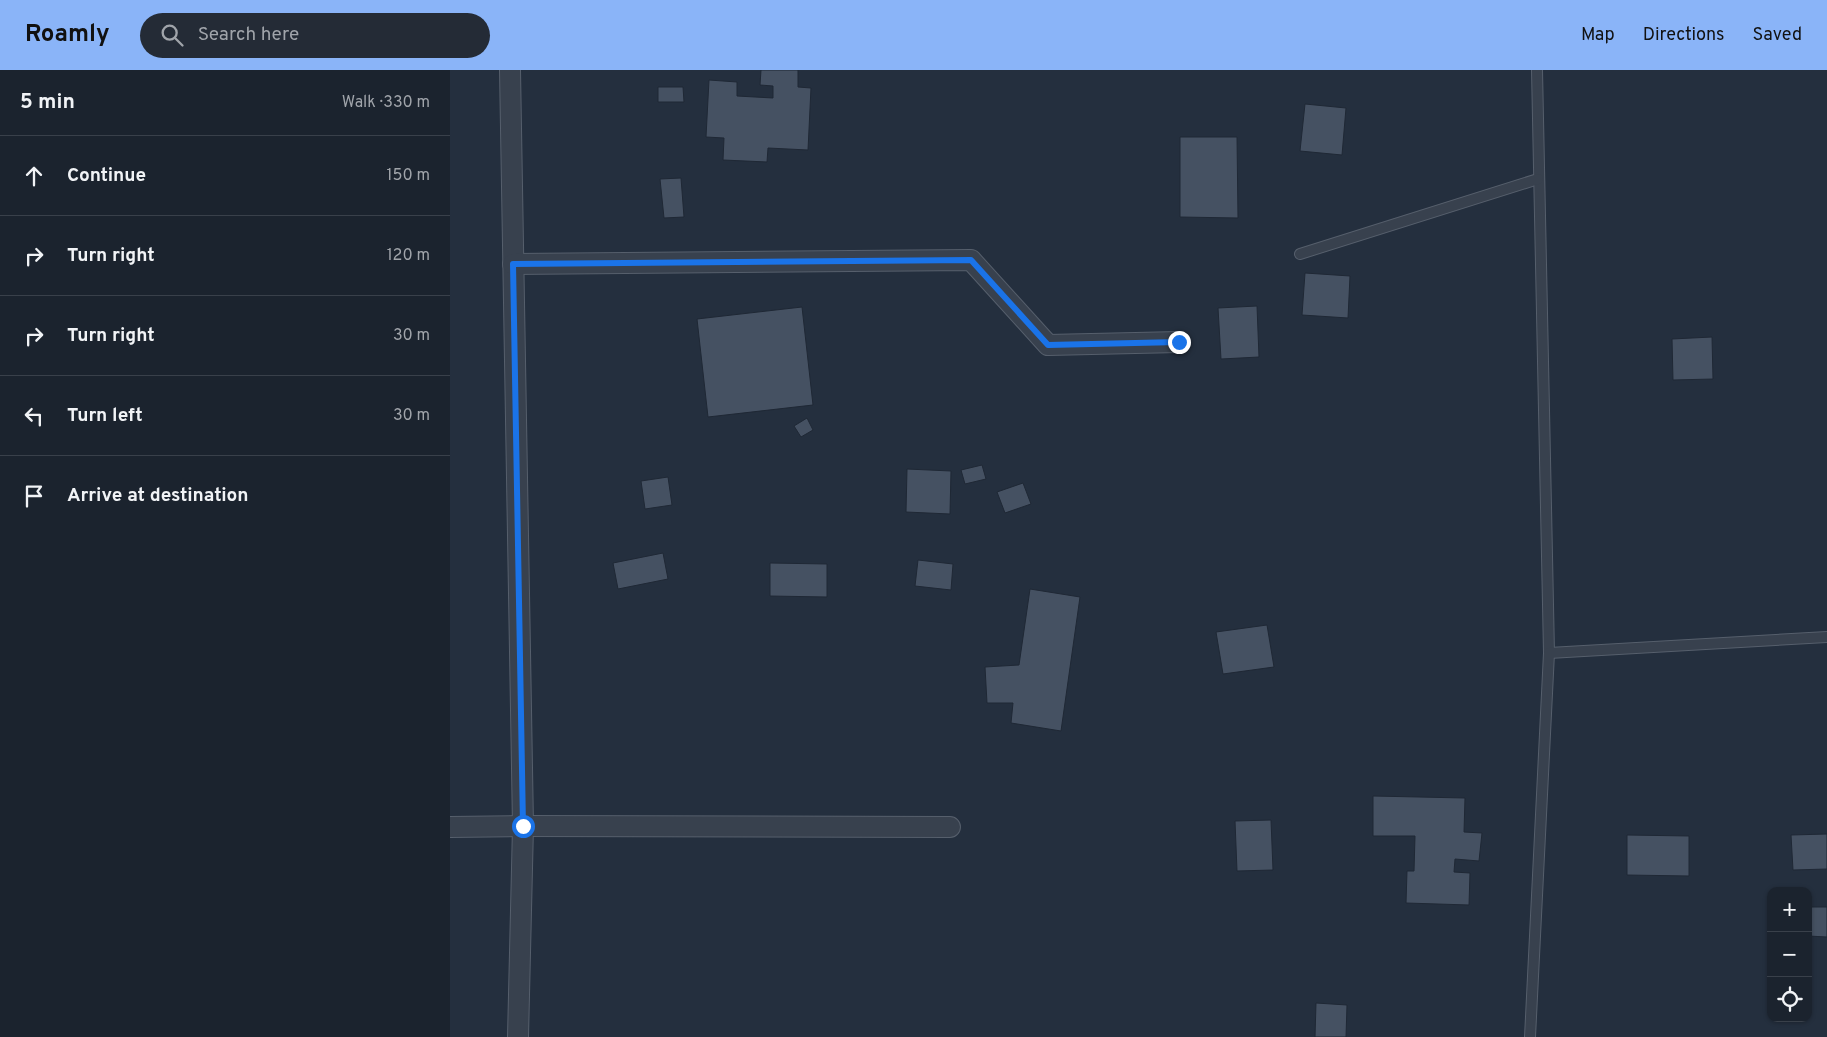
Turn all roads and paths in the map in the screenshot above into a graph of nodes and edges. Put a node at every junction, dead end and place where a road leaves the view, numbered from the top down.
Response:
1 (510, 70) edge
2 (1537, 70) edge
3 (1538, 179) junction
4 (1300, 254) dead end
5 (513, 264) junction
6 (1179, 342) dead end
7 (1827, 637) edge
8 (1548, 653) junction
9 (523, 826) junction
10 (950, 827) dead end
11 (450, 828) edge
12 (518, 1037) edge
13 (1530, 1037) edge

1 - 5 street
2 - 3 lane
3 - 4 lane
3 - 8 lane
5 - 6 street
5 - 9 street
7 - 8 lane
8 - 13 lane
9 - 10 street
9 - 11 street
9 - 12 street

